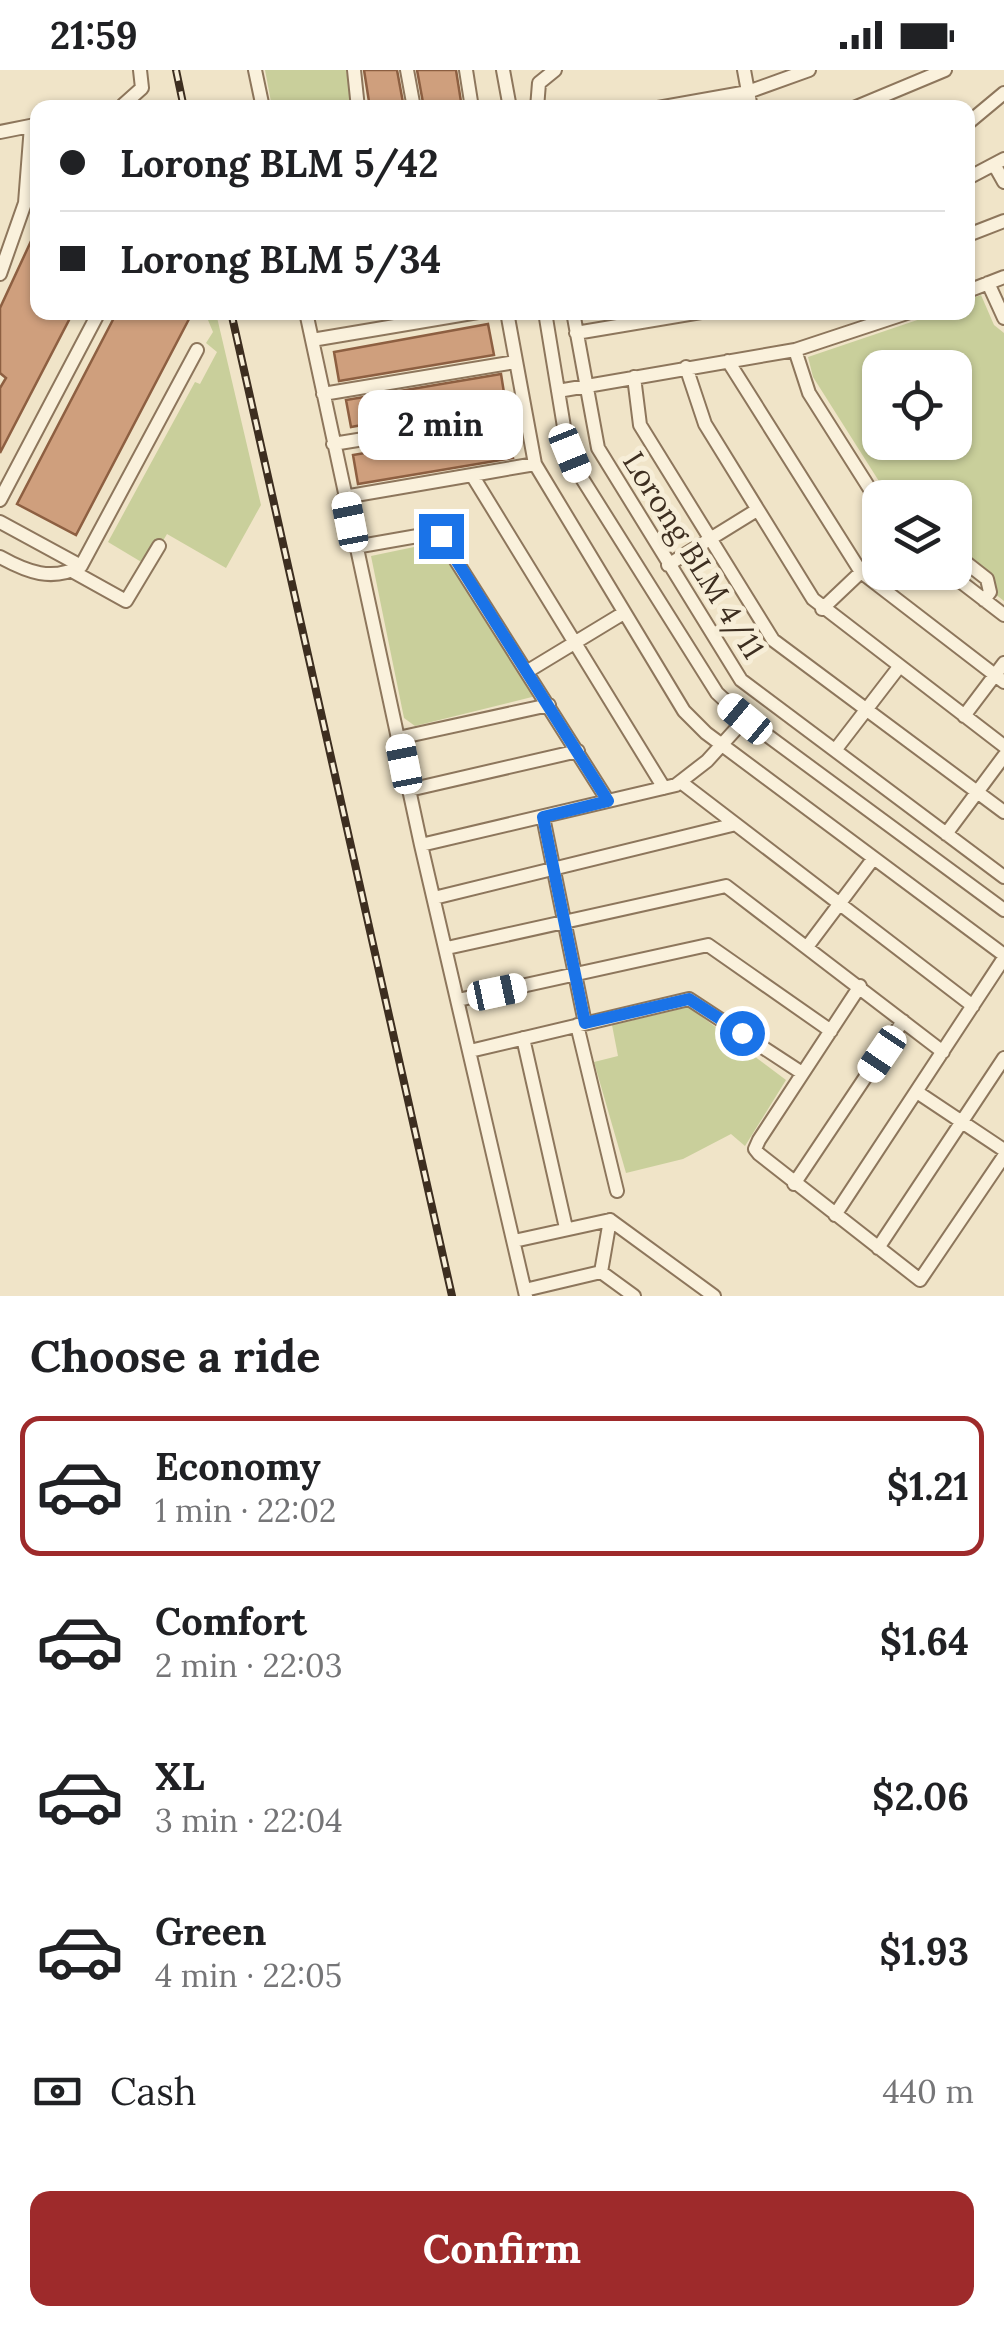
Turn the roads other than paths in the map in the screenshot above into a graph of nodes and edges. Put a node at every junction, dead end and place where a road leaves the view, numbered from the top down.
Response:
1 (140, 70) edge
2 (255, 70) edge
3 (354, 70) edge
4 (407, 70) edge
5 (466, 70) edge
6 (503, 70) edge
7 (555, 70) edge
8 (744, 70) edge
9 (809, 70) edge
10 (940, 71) edge
11 (748, 92) junction
12 (1004, 93) edge
13 (131, 100) edge
14 (261, 100) edge
15 (357, 100) edge
16 (413, 100) edge
17 (471, 100) edge
18 (509, 100) edge
19 (538, 100) edge
20 (703, 100) edge
21 (750, 100) edge
22 (873, 100) edge
23 (975, 117) edge
24 (30, 126) edge
25 (0, 132) edge
26 (30, 156) edge
27 (999, 163) edge
28 (975, 175) edge
29 (1004, 182) edge
30 (1004, 221) edge
31 (975, 232) edge
32 (0, 274) edge
33 (1004, 277) edge
34 (988, 283) junction
35 (975, 288) edge
36 (1004, 318) edge
37 (94, 320) edge
38 (308, 320) edge
39 (431, 320) edge
40 (508, 320) edge
41 (546, 320) edge
42 (574, 320) edge
43 (653, 320) edge
44 (884, 320) edge
45 (576, 333) junction
46 (312, 340) junction
47 (197, 350) dead end
48 (795, 350) junction
49 (728, 361) junction
50 (515, 362) junction
51 (686, 367) junction
52 (634, 377) junction
53 (584, 386) junction
54 (558, 391) junction
55 (323, 394) junction
56 (526, 413) junction
57 (334, 444) junction
58 (535, 464) junction
59 (472, 475) junction
60 (864, 480) edge
61 (344, 497) junction
62 (0, 500) edge
63 (757, 510) junction
64 (0, 522) edge
65 (711, 538) junction
66 (159, 546) dead end
67 (355, 547) junction
68 (0, 558) edge
69 (668, 565) junction
70 (972, 567) edge
71 (76, 568) junction
72 (861, 572) junction
73 (971, 590) edge
74 (984, 600) junction
75 (822, 610) junction
76 (622, 614) junction
77 (1004, 615) edge
78 (572, 644) junction
79 (899, 667) junction
80 (528, 672) junction
81 (1001, 673) edge
82 (549, 705) junction
83 (865, 711) junction
84 (964, 716) junction
85 (745, 719) junction
86 (398, 738) junction
87 (722, 746) junction
88 (1004, 746) edge
89 (836, 749) junction
90 (578, 751) junction
91 (1004, 756) edge
92 (682, 783) junction
93 (664, 788) junction
94 (409, 790) junction
95 (977, 792) junction
96 (608, 801) junction
97 (1004, 812) edge
98 (543, 817) junction
99 (732, 825) junction
100 (946, 834) junction
101 (421, 845) junction
102 (873, 858) junction
103 (555, 866) junction
104 (1004, 876) edge
105 (434, 898) junction
106 (840, 903) junction
107 (1004, 910) edge
108 (565, 921) junction
109 (807, 947) junction
110 (447, 948) junction
111 (1004, 957) edge
112 (574, 976) junction
113 (860, 986) junction
114 (458, 1000) junction
115 (973, 1006) junction
116 (903, 1021) junction
117 (581, 1024) junction
118 (830, 1032) junction
119 (523, 1038) junction
120 (470, 1051) junction
121 (943, 1052) junction
122 (1004, 1058) edge
123 (802, 1073) junction
124 (917, 1092) junction
125 (962, 1122) junction
126 (1004, 1153) edge
127 (794, 1184) junction
128 (617, 1190) dead end
129 (835, 1216) junction
130 (610, 1220) junction
131 (566, 1228) junction
132 (514, 1241) junction
133 (878, 1248) junction
134 (601, 1272) junction
135 (525, 1293) edge
136 (634, 1296) edge
137 (714, 1296) edge

1 - 13 street
2 - 14 street
3 - 15 street
4 - 16 street
5 - 17 street
6 - 18 street
7 - 19 street
8 - 11 street
9 - 11 street
10 - 22 street
11 - 20 street
11 - 21 street
12 - 23 street
24 - 25 street
26 - 32 street
27 - 28 street
27 - 29 street
30 - 31 street
33 - 34 street
34 - 35 street
34 - 36 street
37 - 62 street
38 - 46 street
39 - 46 street
40 - 50 street
41 - 54 street
42 - 45 street, Lorong BLM 4/11
43 - 45 street
44 - 48 street
45 - 53 street, Lorong BLM 4/11
46 - 55 street
47 - 71 street
48 - 49 street
48 - 60 street
49 - 51 street
49 - 72 street
50 - 55 street
50 - 56 street
51 - 52 street
51 - 63 street
52 - 53 street
52 - 65 street
53 - 54 street
53 - 69 street, Lorong BLM 4/11
54 - 85 street
55 - 57 street
56 - 57 street
56 - 58 street
57 - 61 street
58 - 59 street
58 - 76 street
59 - 61 street
59 - 78 street
61 - 67 street
63 - 65 street
63 - 75 street
64 - 71 street
65 - 69 street
65 - 83 street
66 - 71 street
67 - 80 street
67 - 86 street
68 - 71 street
69 - 89 street, Lorong BLM 4/11
70 - 74 street
72 - 75 street
72 - 81 street
73 - 74 street
74 - 77 street
75 - 79 street
76 - 78 street
76 - 87 street
78 - 80 street
78 - 93 street
79 - 83 street
79 - 84 street
80 - 82 street
81 - 84 street
82 - 86 street
82 - 90 street
83 - 89 street
83 - 95 street
84 - 88 street
85 - 87 street
85 - 107 street
86 - 94 street
87 - 92 street
87 - 102 street
89 - 100 street, Lorong BLM 4/11
90 - 94 street
90 - 96 street
91 - 95 street
92 - 93 street
92 - 99 street
93 - 96 street
94 - 101 street
95 - 97 street
95 - 100 street
96 - 98 street
98 - 101 street
98 - 103 street
99 - 103 street
99 - 106 street
100 - 104 street, Lorong BLM 4/11
101 - 105 street
102 - 106 street
102 - 111 street
103 - 105 street
103 - 108 street
105 - 110 street
106 - 109 street
106 - 115 street
108 - 109 street
108 - 110 street
108 - 112 street
109 - 113 street
110 - 114 street
111 - 115 street
112 - 114 street
112 - 117 street
112 - 118 street
113 - 116 street
113 - 118 street
114 - 120 street
115 - 121 street
116 - 121 street
116 - 127 street
117 - 119 street
117 - 123 street
117 - 128 street
118 - 123 street
119 - 120 street
119 - 131 street
120 - 132 street
121 - 124 street
122 - 125 street
123 - 127 street
124 - 125 street
124 - 129 street
125 - 126 street
125 - 133 street
126 - 133 street
127 - 129 street
129 - 133 street
130 - 131 street
130 - 134 street
130 - 137 street
131 - 132 street
132 - 135 street
134 - 135 street
134 - 136 street

